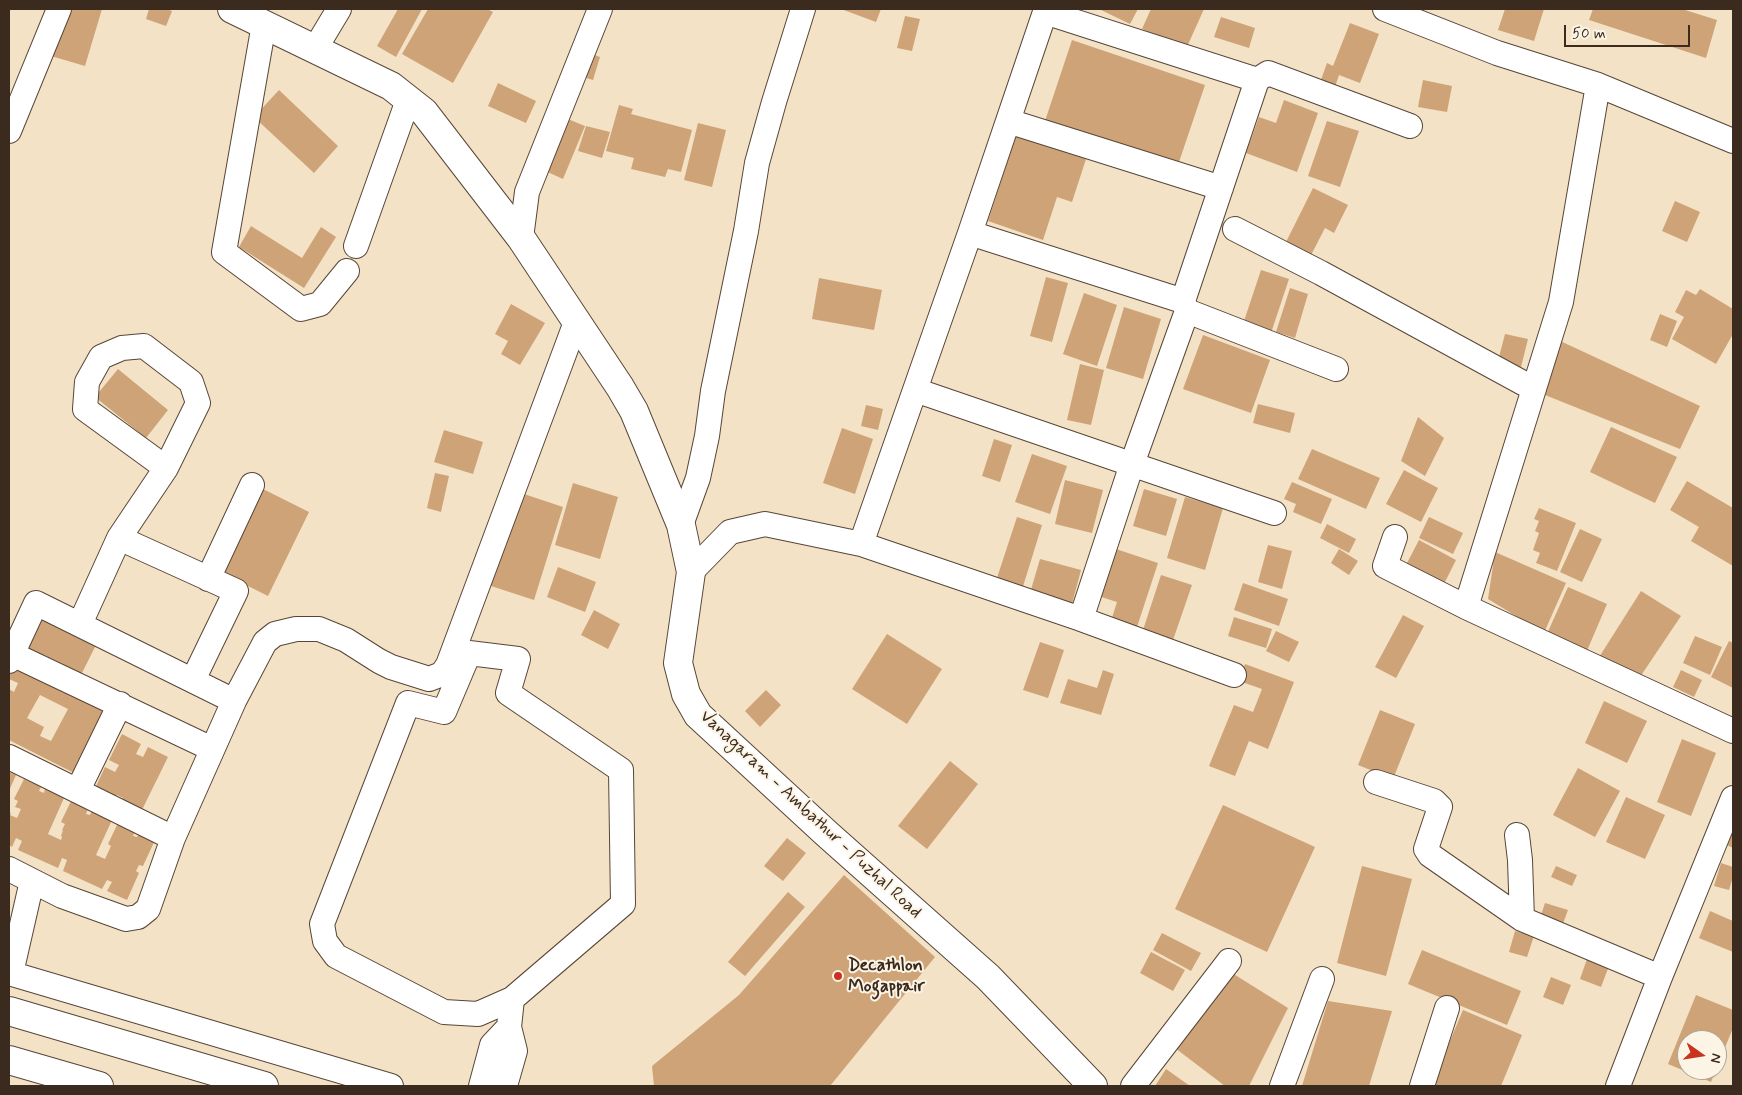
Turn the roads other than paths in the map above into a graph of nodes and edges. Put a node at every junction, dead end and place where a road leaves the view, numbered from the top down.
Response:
1 (59, 9) edge
2 (232, 9) edge
3 (338, 9) edge
4 (600, 9) edge
5 (803, 9) edge
6 (1385, 9) edge
7 (1041, 10) edge
8 (264, 24) junction
9 (315, 49) junction
10 (1257, 80) junction
11 (1598, 85) junction
12 (408, 100) junction
13 (1008, 121) junction
14 (1410, 126) dead end
15 (9, 130) edge
16 (1733, 141) edge
17 (1221, 188) junction
18 (1235, 229) dead end
19 (970, 233) junction
20 (521, 238) junction
21 (356, 246) dead end
22 (347, 271) dead end
23 (1185, 306) junction
24 (576, 322) junction
25 (1336, 369) dead end
26 (1534, 389) junction
27 (915, 390) junction
28 (1132, 464) junction
29 (166, 468) junction
30 (252, 485) dead end
31 (1274, 513) dead end
32 (681, 525) junction
33 (1395, 536) dead end
34 (118, 538) junction
35 (861, 544) junction
36 (691, 572) junction
37 (208, 579) junction
38 (1466, 607) junction
39 (1081, 619) junction
40 (80, 624) junction
41 (10, 657) edge
42 (1234, 674) dead end
43 (193, 680) junction
44 (234, 701) junction
45 (120, 704) junction
46 (1733, 731) edge
47 (212, 749) junction
48 (9, 757) edge
49 (1376, 782) dead end
50 (78, 790) junction
51 (1733, 798) edge
52 (1517, 835) dead end
53 (173, 838) junction
54 (9, 869) edge
55 (32, 881) junction
56 (1522, 919) junction
57 (1228, 961) dead end
58 (10, 973) edge
59 (1660, 977) junction
60 (1322, 979) dead end
61 (512, 999) junction
62 (1447, 1008) dead end
63 (9, 1011) edge
64 (509, 1027) junction
65 (9, 1060) edge
66 (99, 1086) edge
67 (264, 1086) edge
68 (392, 1086) edge
69 (480, 1086) edge
70 (506, 1086) edge
71 (1093, 1086) edge
72 (1133, 1086) edge
73 (1282, 1086) edge
74 (1422, 1086) edge
75 (1618, 1086) edge

1 - 15 street
2 - 8 main road, Vanagaram - Ambathur - Puzhal Road
3 - 9 street
4 - 20 street
5 - 32 street
6 - 11 street
7 - 10 street
7 - 13 street
8 - 9 main road, Vanagaram - Ambathur - Puzhal Road
8 - 22 street
9 - 12 main road, Vanagaram - Ambathur - Puzhal Road
10 - 14 street
10 - 17 street
11 - 16 street
11 - 26 street
12 - 20 main road, Vanagaram - Ambathur - Puzhal Road
12 - 21 street
13 - 17 street
13 - 19 street
17 - 23 street
18 - 26 street
19 - 23 street
19 - 27 street
20 - 24 main road, Vanagaram - Ambathur - Puzhal Road
23 - 25 street
23 - 28 street
24 - 32 main road, Vanagaram - Ambathur - Puzhal Road
24 - 44 street
26 - 38 street
27 - 28 street
27 - 35 street
28 - 31 street
28 - 39 street
29 - 29 street
29 - 34 street
30 - 37 street
32 - 36 main road, Vanagaram - Ambathur - Puzhal Road
33 - 38 street
34 - 37 street
34 - 40 street
35 - 36 street
35 - 39 street
36 - 71 main road, Vanagaram - Ambathur - Puzhal Road
37 - 43 street
38 - 46 street
39 - 42 street
40 - 41 street
40 - 43 street
41 - 45 street
43 - 44 street
44 - 47 street
45 - 47 street
45 - 50 street
47 - 53 street
48 - 50 street
49 - 56 street
50 - 53 street
51 - 59 street
52 - 56 street
53 - 55 street
54 - 55 street
55 - 58 street
56 - 59 street
57 - 72 street
58 - 68 street
59 - 75 street
60 - 73 street
61 - 61 street
61 - 64 street
62 - 74 street
63 - 67 main road
64 - 69 street
64 - 70 street
65 - 66 main road

